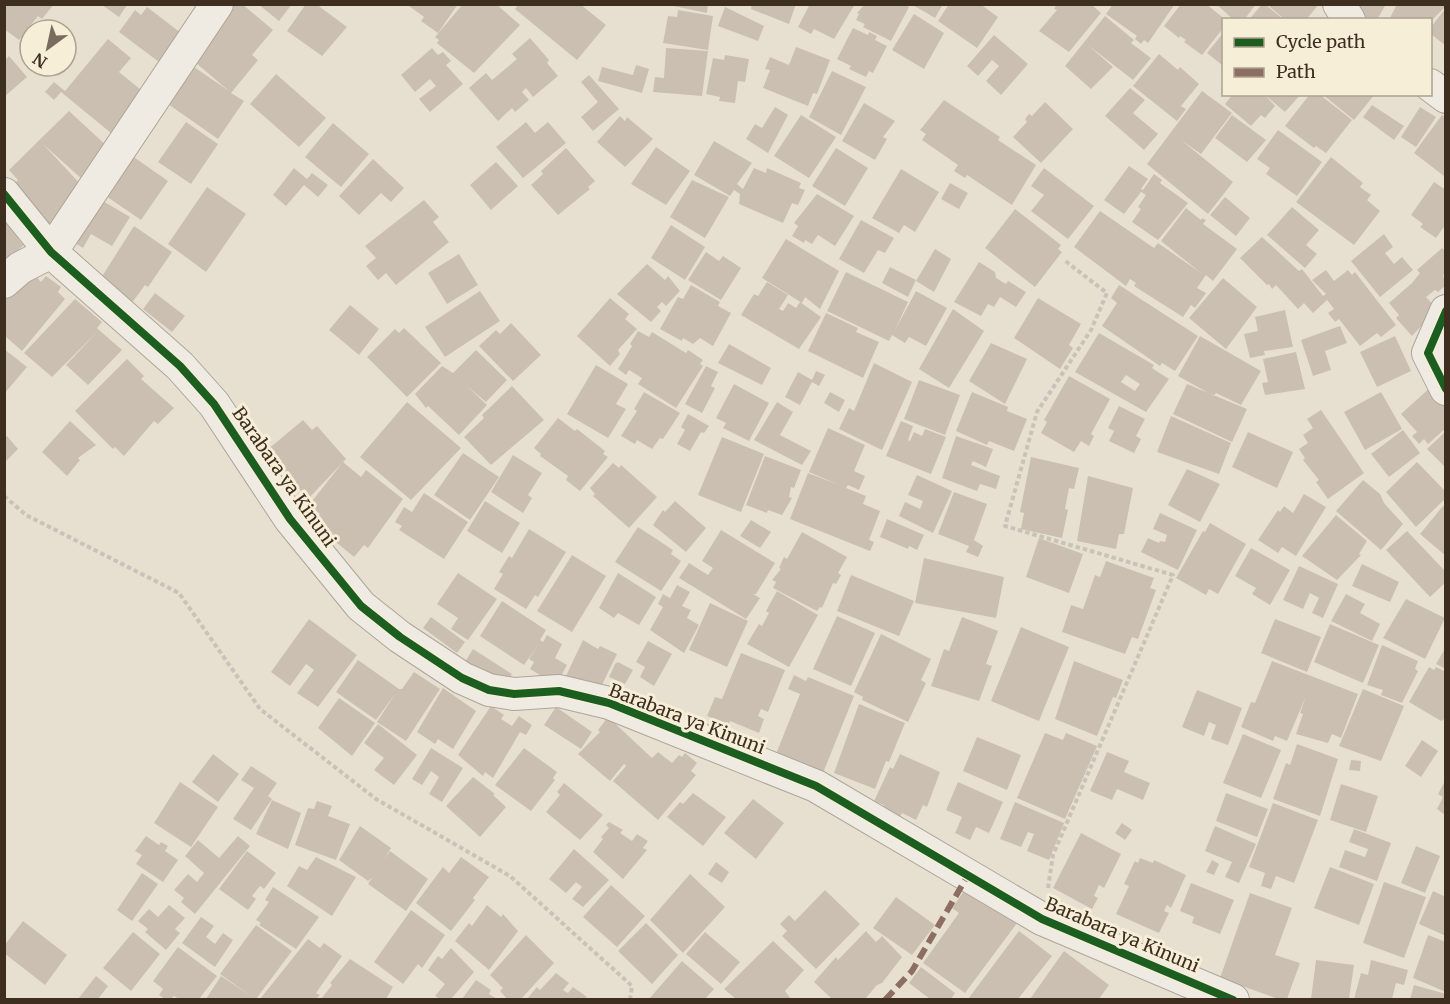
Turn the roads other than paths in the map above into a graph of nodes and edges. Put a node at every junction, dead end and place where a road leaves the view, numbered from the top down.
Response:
1 (217, 4) edge
2 (1340, 4) edge
3 (1349, 18) edge
4 (1432, 86) edge
5 (1446, 97) edge
6 (4, 194) edge
7 (51, 252) junction
8 (4, 282) edge
9 (1446, 311) edge
10 (1446, 389) edge
11 (1233, 999) edge

1 - 7 street
2 - 3 street
4 - 5 street
6 - 7 street, Barabara ya Kinuni
7 - 8 street
7 - 11 street, Barabara ya Kinuni
9 - 10 street

